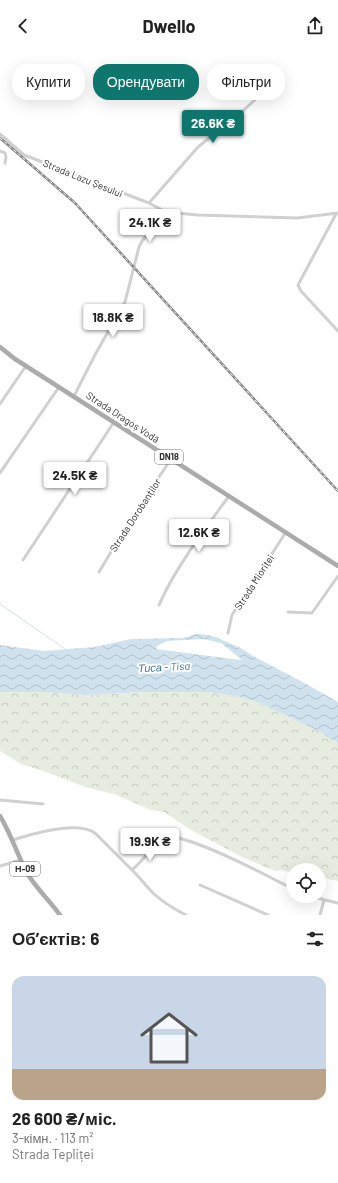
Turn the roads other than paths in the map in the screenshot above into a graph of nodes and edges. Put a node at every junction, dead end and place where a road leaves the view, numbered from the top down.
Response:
1 (255, 100) edge
2 (0, 134) edge
3 (0, 151) edge
4 (5, 163) dead end
5 (149, 203) junction
6 (166, 212) junction
7 (337, 213) edge
8 (338, 331) edge
9 (0, 347) edge
10 (26, 365) junction
11 (59, 386) junction
12 (74, 396) junction
13 (0, 404) edge
14 (114, 422) junction
15 (172, 459) junction
16 (0, 473) edge
17 (230, 496) junction
18 (286, 532) junction
19 (23, 560) dead end
20 (338, 566) edge
21 (99, 572) dead end
22 (338, 576) edge
23 (160, 605) dead end
24 (288, 612) dead end
25 (228, 633) dead end
26 (0, 800) edge
27 (44, 804) dead end
28 (0, 816) edge
29 (13, 840) junction
30 (20, 860) junction
31 (0, 866) edge
32 (132, 870) junction
33 (200, 885) dead end
34 (286, 886) edge
35 (326, 900) edge
36 (323, 903) edge
37 (338, 903) edge
38 (60, 915) edge
39 (186, 915) edge
40 (268, 915) edge
41 (320, 915) edge

1 - 5 street
2 - 5 street, Strada Lazu Șesului
3 - 4 street
5 - 6 street, Strada Lazu Șesului
6 - 7 street, Strada Lazu Șesului
6 - 12 street
7 - 8 street
9 - 10 main road, Strada Dragoș Vodă / DN18
10 - 11 main road, Strada Dragoș Vodă / DN18
10 - 13 street
11 - 12 main road, Strada Dragoș Vodă / DN18
11 - 16 street
12 - 14 main road, Strada Dragoș Vodă / DN18
14 - 15 main road, Strada Dragoș Vodă / DN18
14 - 19 street
15 - 17 main road, Strada Dragoș Vodă / DN18
15 - 21 street, Strada Dorobanților
17 - 18 main road, Strada Dragoș Vodă / DN18
17 - 23 street
18 - 20 main road, Strada Dragoș Vodă / DN18
18 - 25 street, Strada Mioriței
22 - 24 street
26 - 27 street
28 - 29 main road, Н-09
29 - 30 main road, Н-09
29 - 32 street
30 - 31 street
30 - 38 main road, Н-09
32 - 34 street
32 - 39 street
33 - 40 street
35 - 37 street
36 - 41 street

